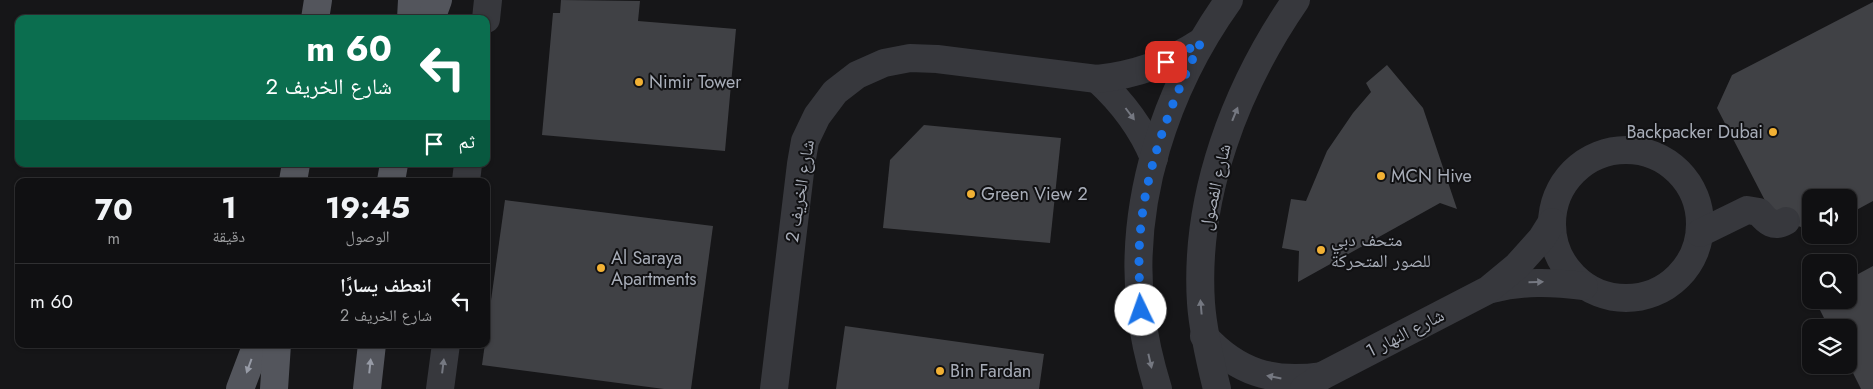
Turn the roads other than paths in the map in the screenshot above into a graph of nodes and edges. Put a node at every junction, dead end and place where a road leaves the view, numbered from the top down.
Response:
1 (318, 0) edge
2 (412, 0) edge
3 (438, 0) edge
4 (488, 0) edge
5 (1296, 0) edge
6 (1221, 5) edge
7 (316, 15) edge
8 (411, 15) edge
9 (432, 15) edge
10 (486, 15) edge
11 (1201, 42) junction
12 (1097, 78) junction
13 (1154, 158) junction
14 (1786, 221) dead end
15 (1552, 222) junction
16 (1700, 233) junction
17 (1584, 286) junction
18 (1488, 290) junction
19 (1204, 336) junction
20 (255, 348) edge
21 (277, 348) edge
22 (372, 348) edge
23 (445, 348) edge
24 (1313, 382) edge
25 (240, 389) edge
26 (274, 389) edge
27 (367, 389) edge
28 (440, 389) edge
29 (774, 389) edge
30 (1158, 389) edge
31 (1217, 389) edge

1 - 7 main road
2 - 8 main road
3 - 9 main road
4 - 10 street
19 -> 5 street, شارع الفصول
6 - 11 street
11 - 12 street, شارع الخريف 2
11 - 13 street
12 -> 13 street
12 - 29 street, شارع الخريف 2
13 -> 30 street
14 - 16 street
15 - 16 street
15 - 17 street
15 - 18 street, شارع النهار 1
16 - 17 street
18 -> 17 street, شارع النهار 1
18 - 24 street, شارع النهار 1
24 -> 19 street, شارع النهار 1
19 - 31 street, شارع الفصول
20 -> 25 main road
21 - 26 main road
27 -> 22 main road
28 -> 23 street

